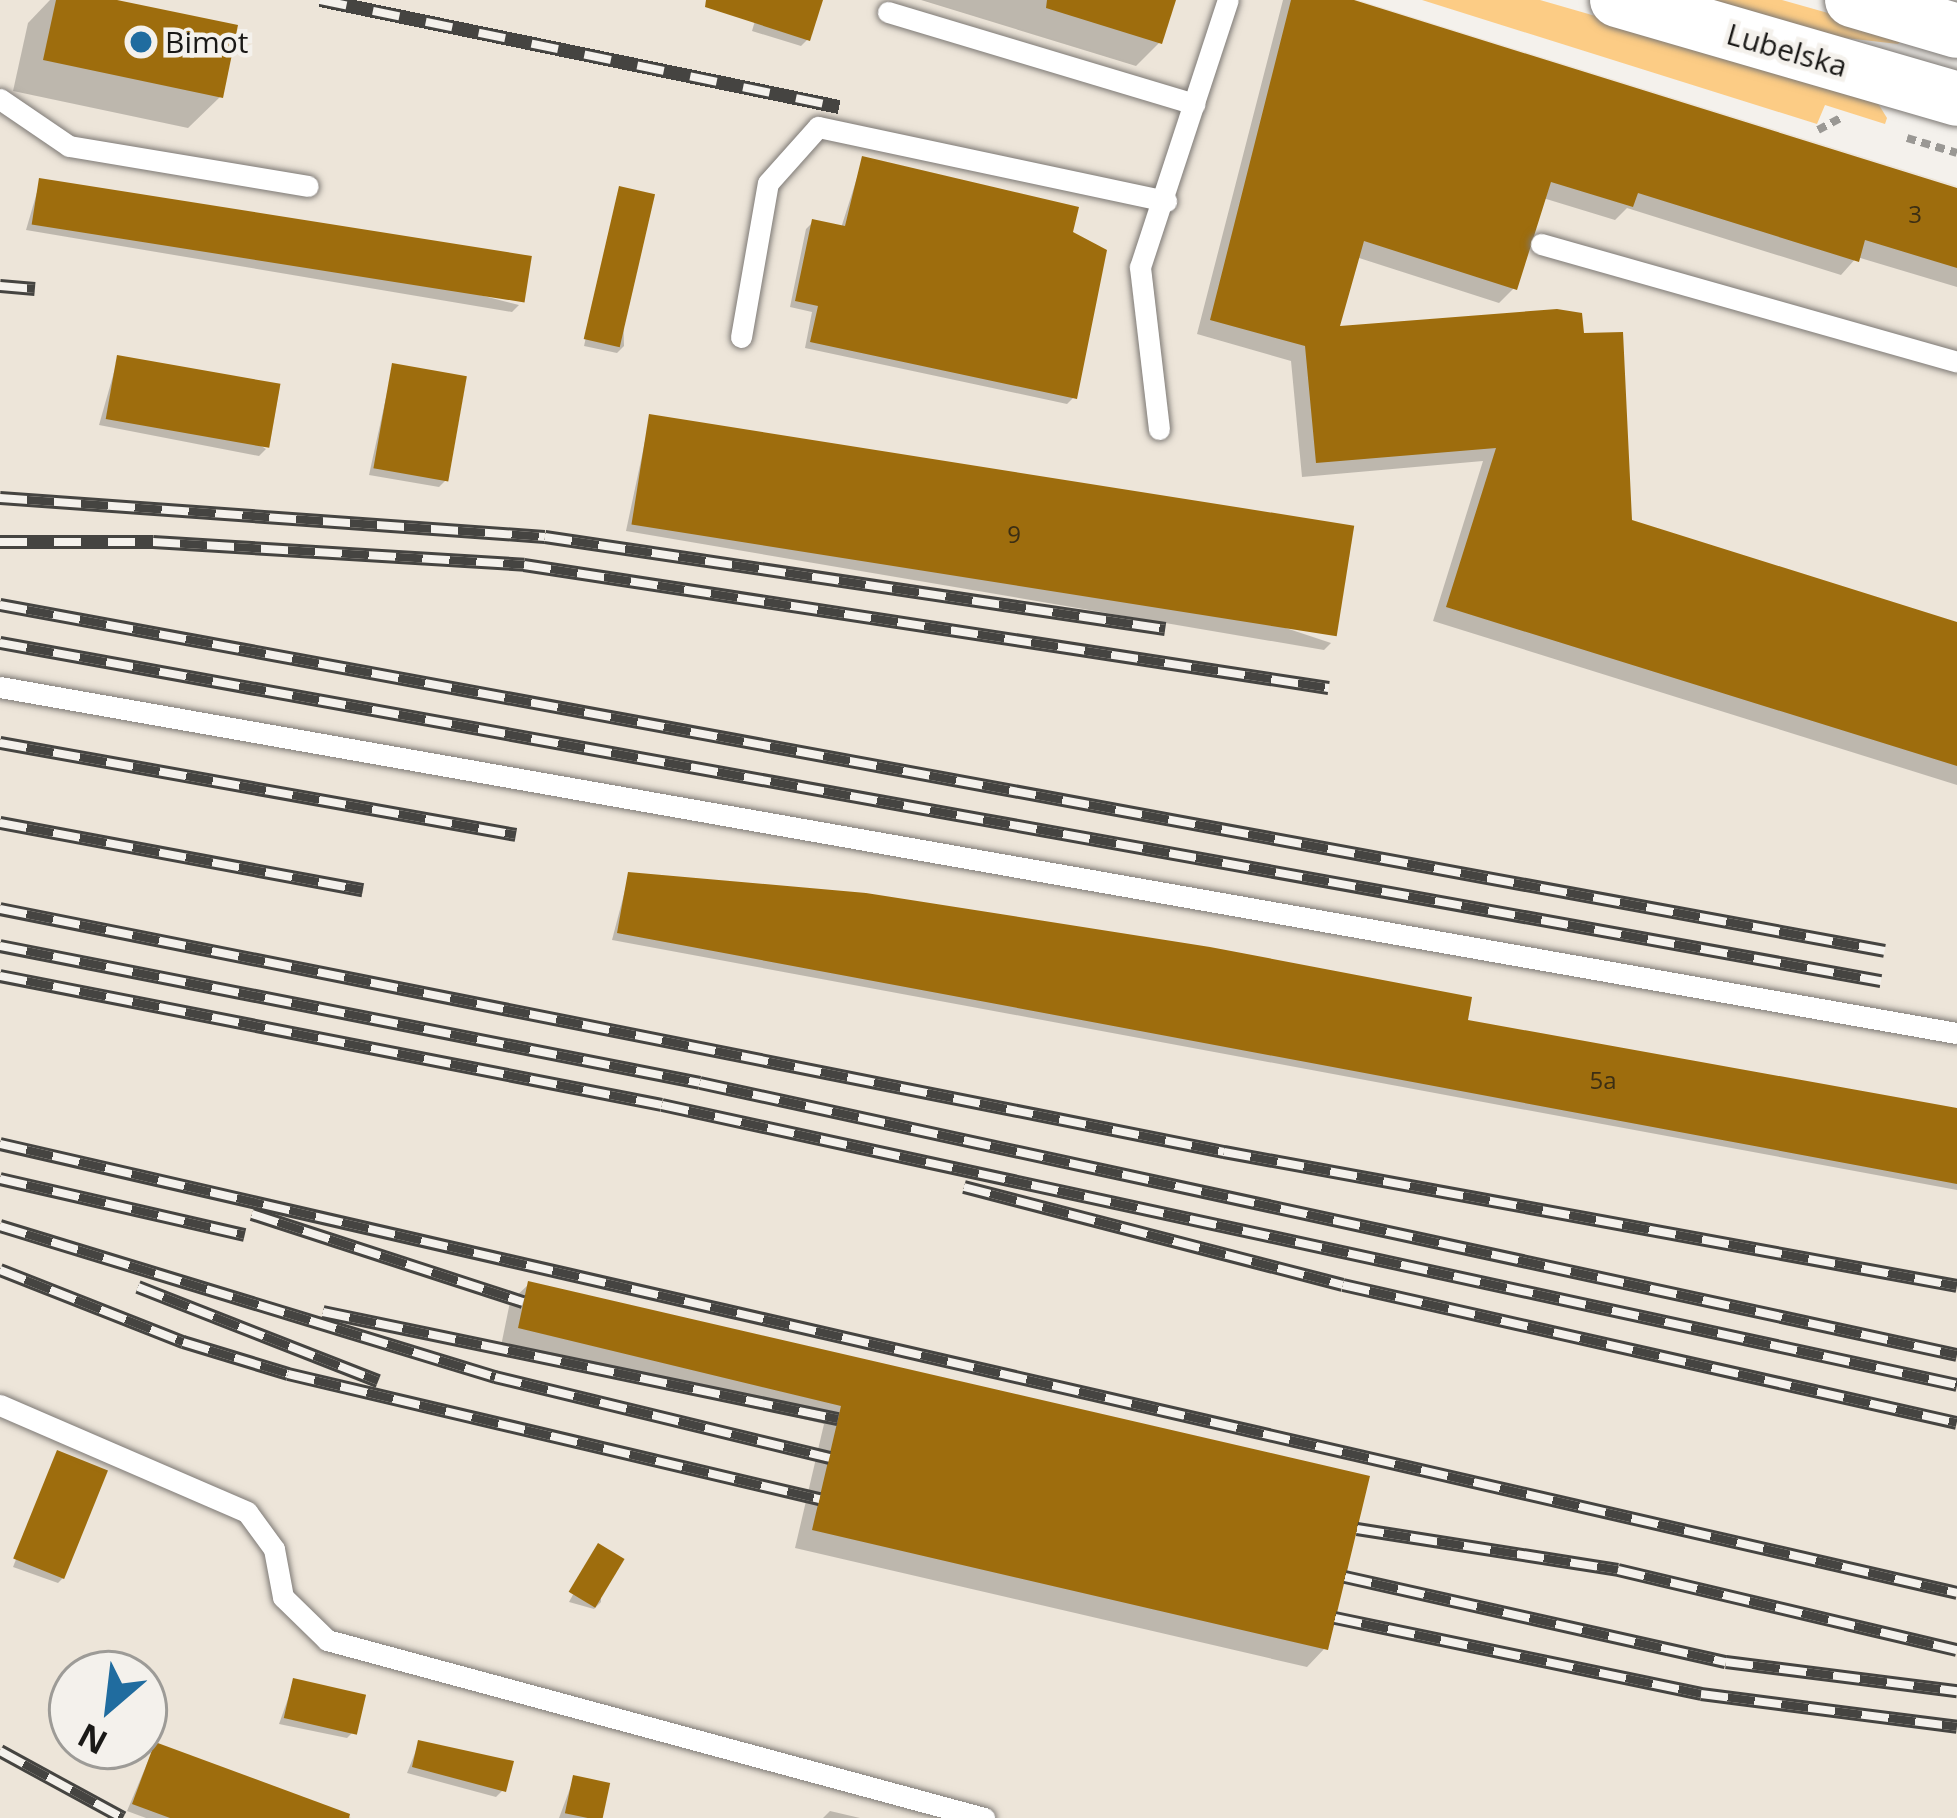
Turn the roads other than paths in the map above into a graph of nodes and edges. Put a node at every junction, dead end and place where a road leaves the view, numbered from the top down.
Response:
1 (1228, 0) edge
2 (1617, 0) edge
3 (1852, 0) edge
4 (888, 12) dead end
5 (1933, 17) edge
6 (0, 98) edge
7 (1957, 99) edge
8 (1194, 104) junction
9 (308, 186) dead end
10 (1166, 201) junction
11 (1541, 244) dead end
12 (741, 337) dead end
13 (1957, 362) edge
14 (1159, 429) dead end
15 (0, 687) edge
16 (1957, 1033) edge
17 (0, 1405) edge
18 (984, 1818) edge

1 - 8 lane
2 - 7 street, Lubelska
3 - 5 street
4 - 8 lane
6 - 9 lane
8 - 10 lane
10 - 12 lane
10 - 14 lane
11 - 13 lane
15 - 16 lane
17 - 18 lane

